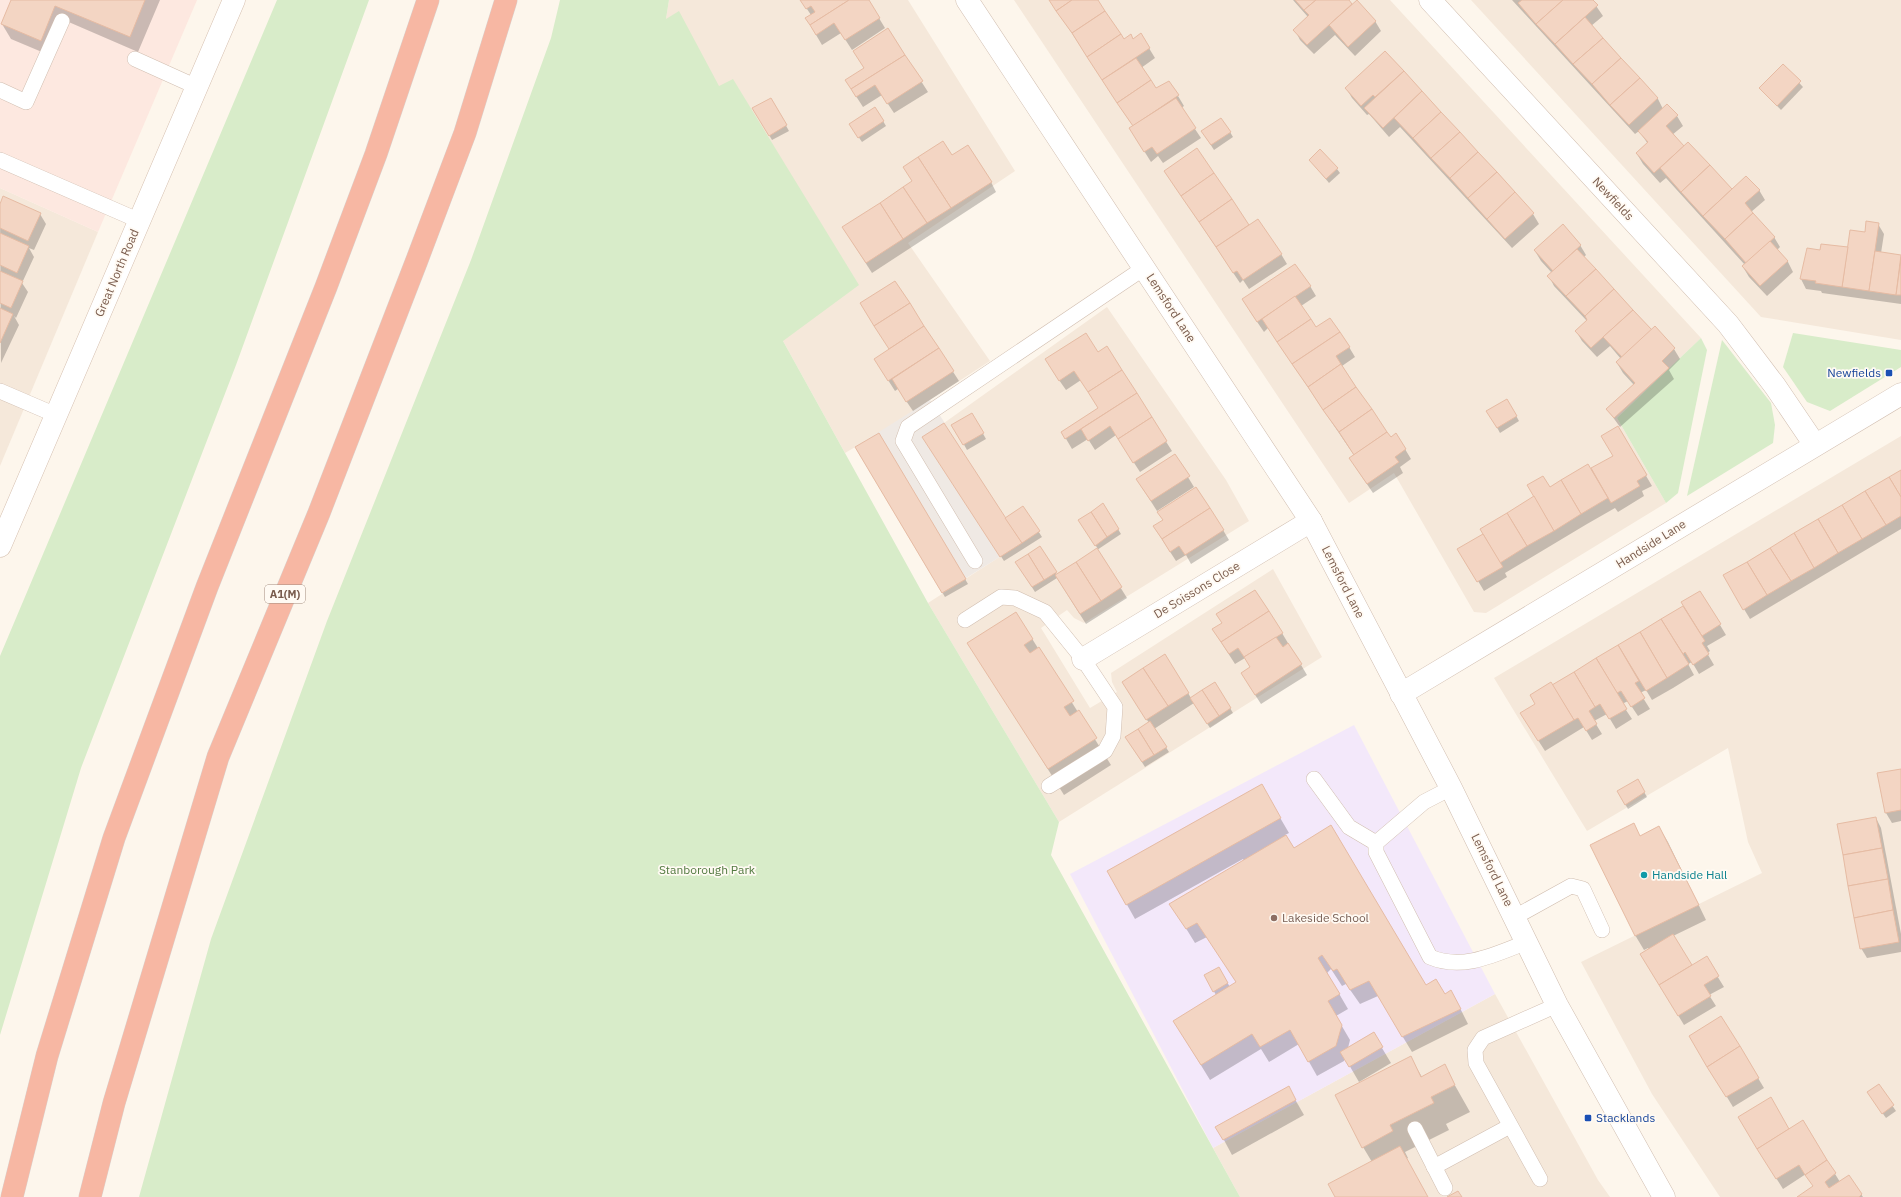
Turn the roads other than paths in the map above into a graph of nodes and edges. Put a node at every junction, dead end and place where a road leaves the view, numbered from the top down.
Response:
1 (234, 0) edge
2 (428, 0) edge
3 (506, 0) edge
4 (967, 0) edge
5 (1430, 0) edge
6 (62, 21) dead end
7 (135, 59) dead end
8 (197, 87) junction
9 (0, 90) edge
10 (0, 160) edge
11 (140, 221) junction
12 (1144, 268) junction
13 (0, 391) edge
14 (1901, 394) edge
15 (56, 415) junction
16 (1815, 446) junction
17 (1311, 521) junction
18 (0, 546) edge
19 (975, 561) dead end
20 (965, 620) dead end
21 (1083, 660) junction
22 (1401, 694) junction
23 (1314, 779) dead end
24 (1049, 786) dead end
25 (1451, 788) junction
26 (1376, 843) junction
27 (1515, 917) junction
28 (1602, 930) dead end
29 (1527, 942) junction
30 (1557, 1005) junction
31 (1510, 1126) junction
32 (1415, 1130) dead end
33 (1434, 1167) junction
34 (1540, 1179) dead end
35 (1446, 1188) dead end
36 (12, 1197) edge
37 (90, 1197) edge
38 (1664, 1197) edge

1 - 8 street, Great North Road
2 - 36 highway
3 - 37 highway, A1(M)
4 - 12 street, Lemsford Lane
5 - 16 street, Newfields
6 - 9 lane
7 - 8 lane
8 - 11 street, Great North Road
10 - 11 lane
11 - 15 street, Great North Road
12 - 17 street, Lemsford Lane
12 - 19 lane
13 - 15 lane
14 - 16 street, Handside Lane
15 - 18 street, Great North Road
16 - 22 street, Handside Lane
17 - 21 street, De Soissons Close
17 - 22 street, Lemsford Lane
20 - 21 lane
21 - 24 lane
22 - 25 street, Lemsford Lane
23 - 26 lane
25 - 26 lane
25 - 27 street, Lemsford Lane
26 - 29 lane
27 - 28 lane
27 - 29 street, Lemsford Lane
29 - 30 street, Lemsford Lane
30 - 31 lane
30 - 38 street, Lemsford Lane
31 - 33 lane
31 - 34 lane
32 - 33 lane
33 - 35 lane

